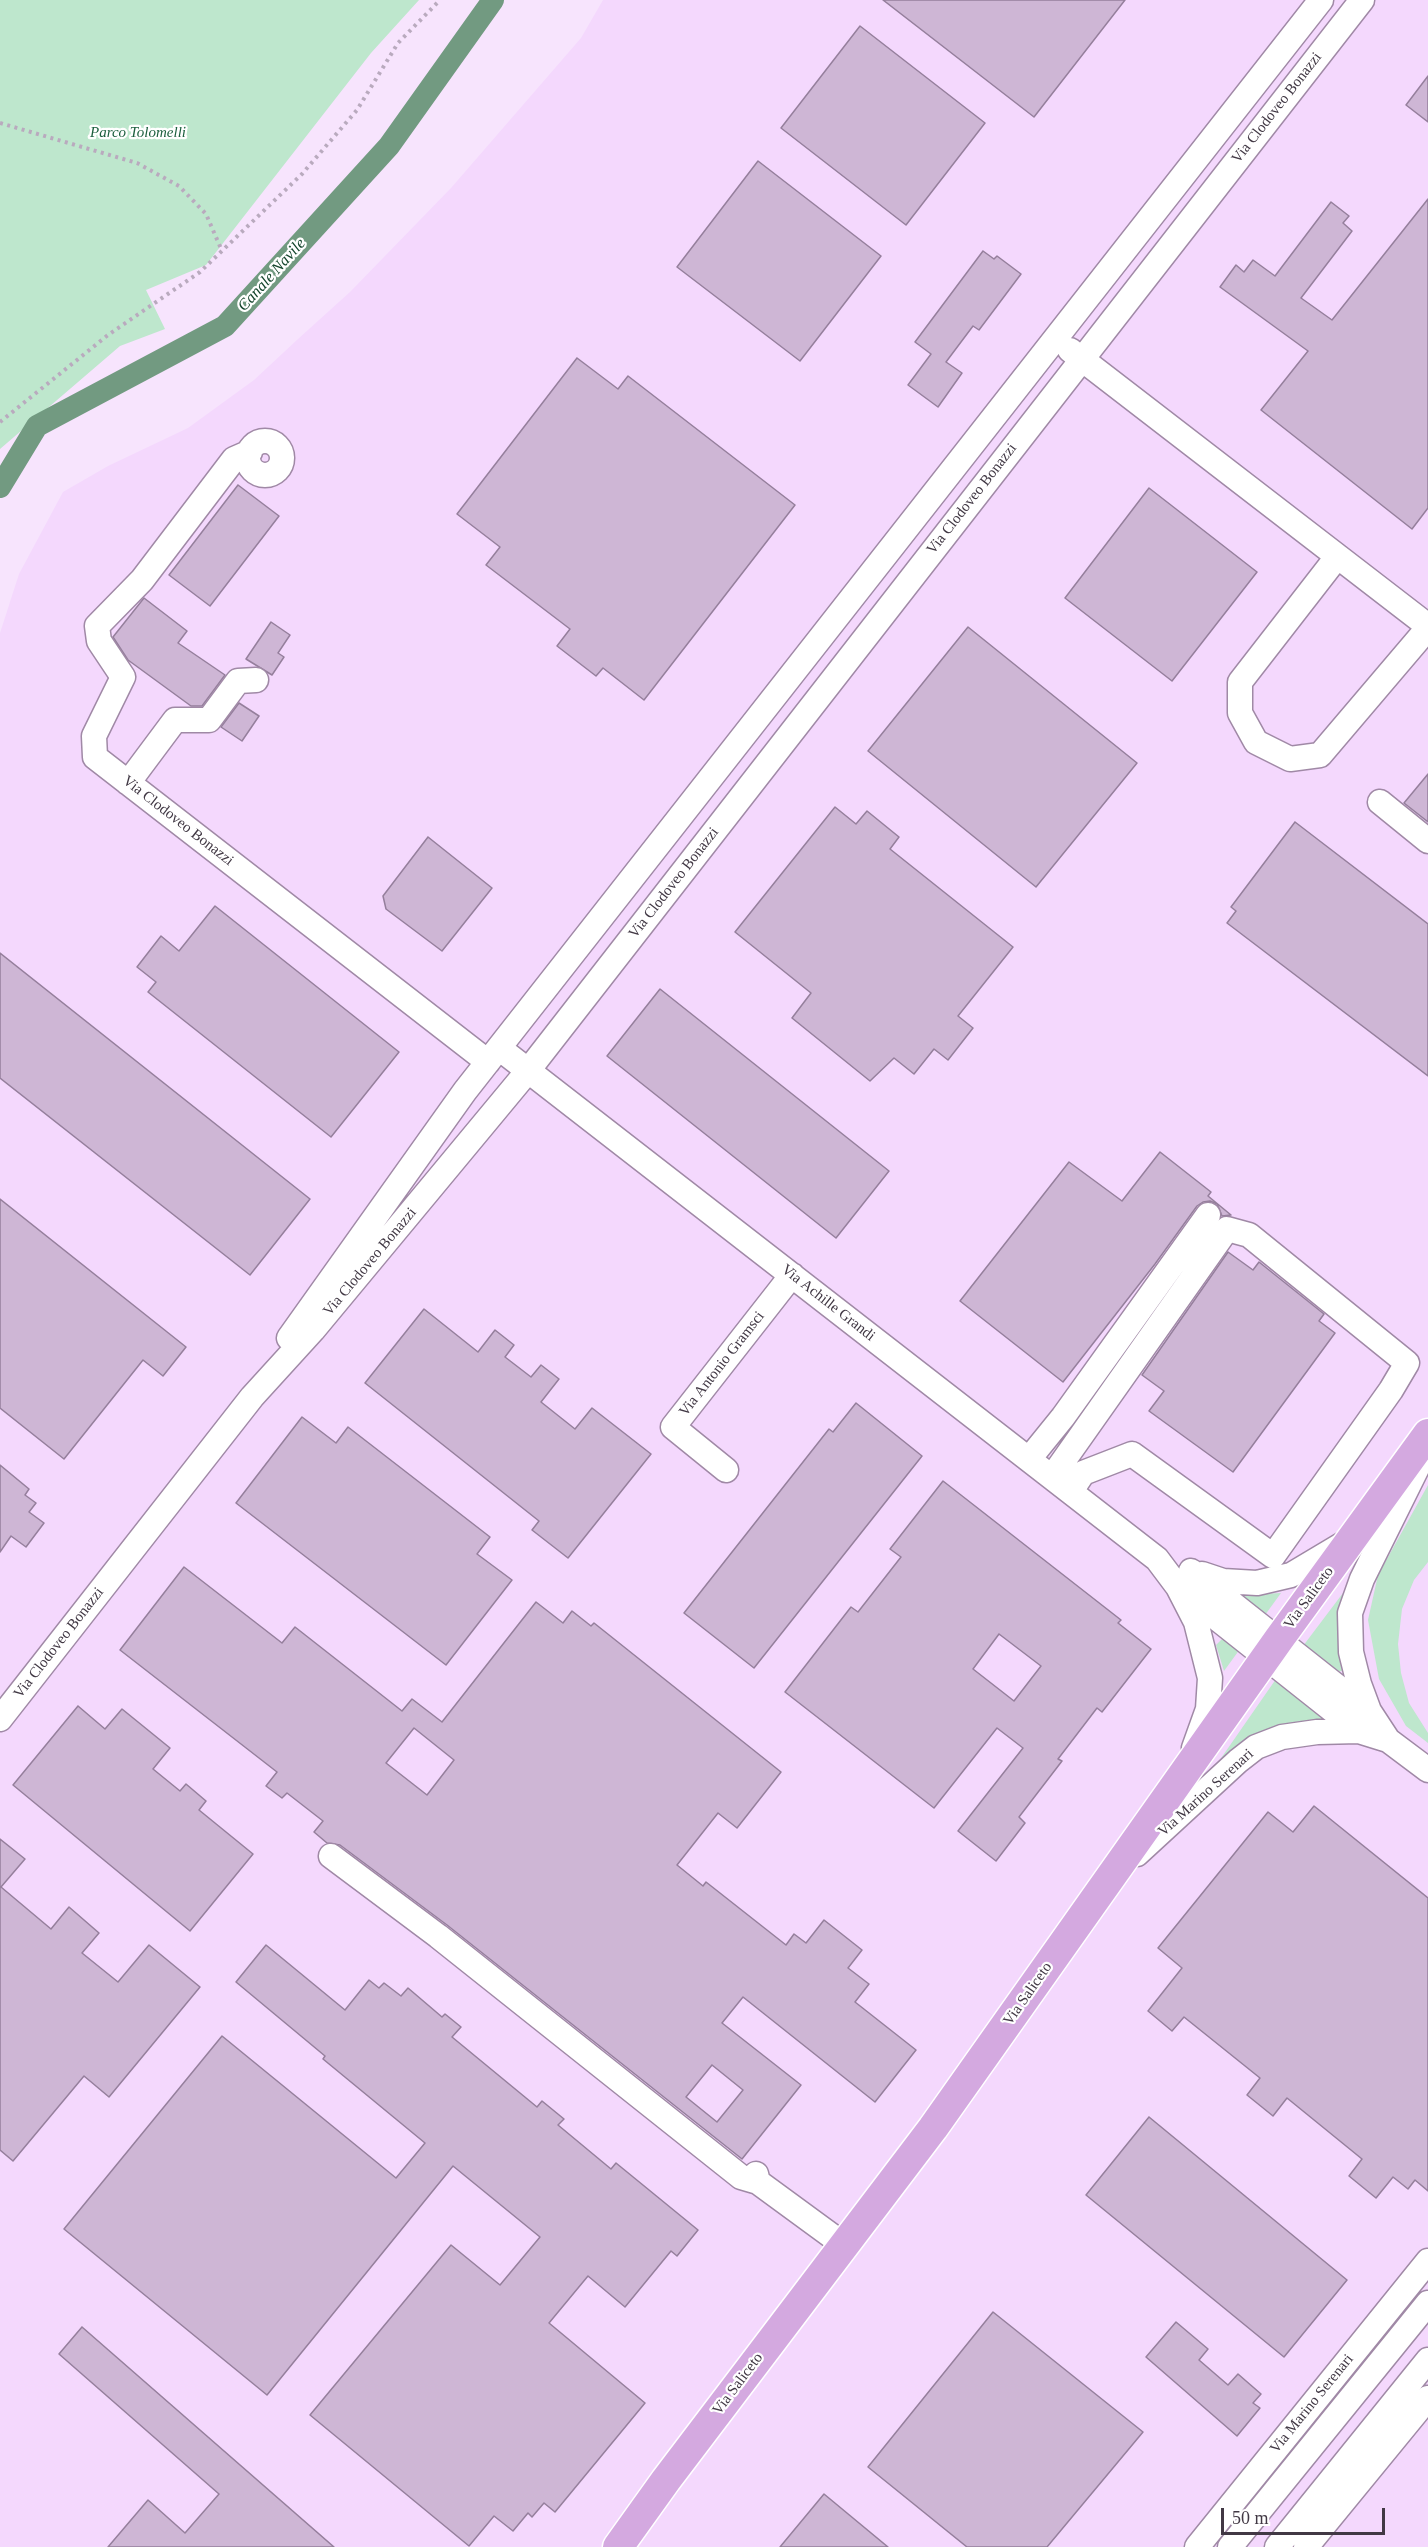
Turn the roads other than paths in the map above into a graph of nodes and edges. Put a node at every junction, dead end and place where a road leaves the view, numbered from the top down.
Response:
1 (1321, 0) edge
2 (1362, 0) edge
3 (1055, 339) junction
4 (1081, 358) junction
5 (250, 452) dead end
6 (1337, 557) junction
7 (1428, 627) edge
8 (256, 680) dead end
9 (128, 783) junction
10 (1380, 802) dead end
11 (1428, 841) edge
12 (493, 1055) junction
13 (527, 1072) junction
14 (1208, 1215) dead end
15 (792, 1275) junction
16 (252, 1396) junction
17 (1428, 1434) edge
18 (1428, 1444) edge
19 (1029, 1460) junction
20 (726, 1470) dead end
21 (1052, 1477) junction
22 (1071, 1491) junction
23 (1353, 1538) junction
24 (1185, 1579) junction
25 (1273, 1648) junction
26 (0, 1719) edge
27 (1364, 1721) junction
28 (1187, 1770) junction
29 (1428, 1770) edge
30 (331, 1856) dead end
31 (1104, 1885) junction
32 (844, 2245) junction
33 (1428, 2261) edge
34 (1428, 2303) edge
35 (1366, 2338) junction
36 (1386, 2354) junction
37 (1428, 2360) edge
38 (1413, 2404) edge
39 (1252, 2479) junction
40 (1272, 2495) junction
41 (618, 2547) edge
42 (1197, 2547) edge
43 (1230, 2547) edge
44 (1277, 2547) edge
45 (1306, 2547) edge

1 - 3 street, Via Clodoveo Bonazzi
2 - 4 street, Via Clodoveo Bonazzi
3 - 4 street
3 - 12 street, Via Clodoveo Bonazzi
4 - 6 street
4 - 13 street, Via Clodoveo Bonazzi
5 - 9 street, Via Clodoveo Bonazzi
6 - 7 street
6 - 7 street
8 - 9 street
9 - 12 street, Via Clodoveo Bonazzi
10 - 11 street
12 - 13 street, Via Achille Grandi
12 - 16 street, Via Clodoveo Bonazzi
13 - 15 street, Via Achille Grandi
13 - 16 street, Via Clodoveo Bonazzi
14 - 19 street
15 - 19 street, Via Achille Grandi
15 - 20 street, Via Antonio Gramsci
16 - 26 street, Via Clodoveo Bonazzi
17 - 23 main road, Via Saliceto
18 - 27 street
19 - 21 street, Via Achille Grandi
21 - 22 street, Via Achille Grandi
21 - 22 street
22 - 24 street, Via Achille Grandi
23 - 24 street
23 - 25 main road, Via Saliceto
24 - 25 street, Via Achille Grandi
24 - 28 street, Via Achille Grandi
25 - 27 street
25 - 28 main road, Via Saliceto
27 - 29 street
27 - 31 street, Via Marino Serenari
28 - 31 main road, Via Saliceto
30 - 32 street
31 - 32 main road, Via Saliceto
32 - 41 main road, Via Saliceto
33 - 35 street, Via Marino Serenari
34 - 36 street, Via Marino Serenari
35 - 36 street
35 - 39 street, Via Marino Serenari
36 - 40 street, Via Marino Serenari
37 - 38 street
38 - 44 street
38 - 45 street
39 - 40 street
39 - 42 street, Via Marino Serenari
40 - 43 street, Via Marino Serenari

